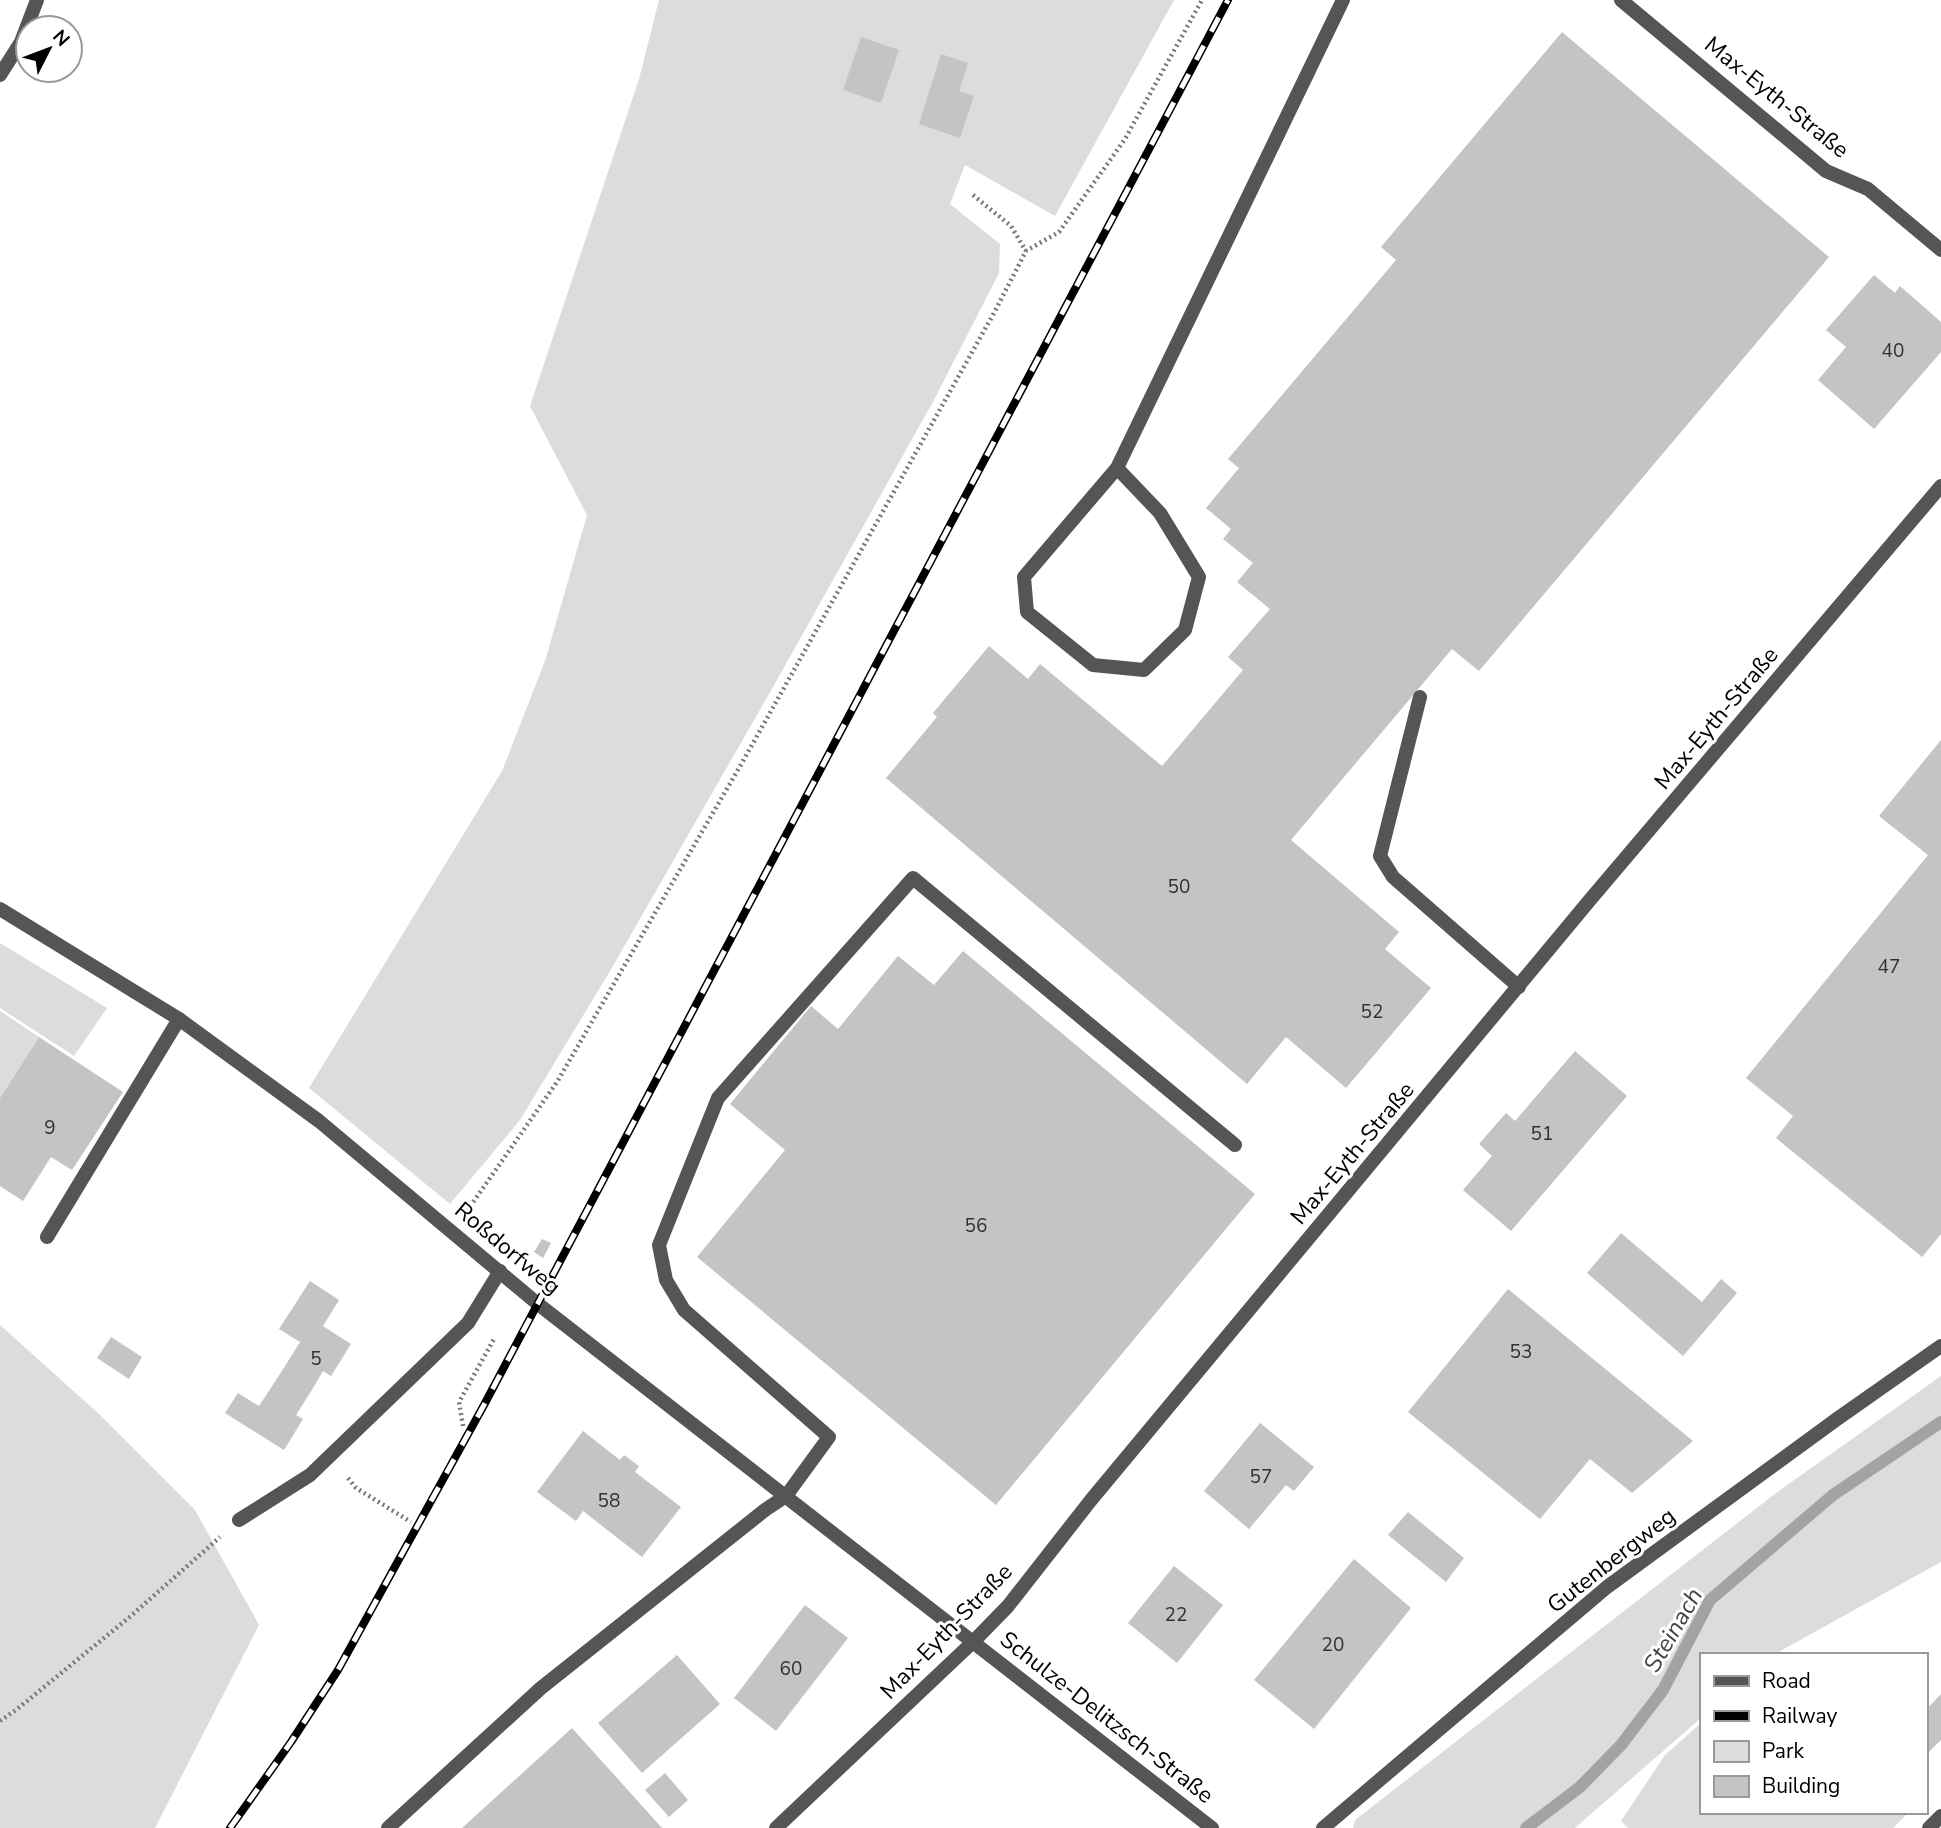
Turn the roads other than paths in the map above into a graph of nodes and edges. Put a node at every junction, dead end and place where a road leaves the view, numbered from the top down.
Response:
1 (37, 0) edge
2 (1343, 0) edge
3 (1621, 0) edge
4 (0, 75) edge
5 (1941, 250) edge
6 (1117, 468) junction
7 (1941, 486) edge
8 (1420, 696) dead end
9 (0, 909) edge
10 (1519, 987) junction
11 (179, 1019) junction
12 (1235, 1145) dead end
13 (47, 1237) dead end
14 (500, 1271) junction
15 (1941, 1346) edge
16 (786, 1496) junction
17 (239, 1520) road end
18 (974, 1642) junction
19 (1941, 1816) edge
20 (388, 1828) edge
21 (776, 1828) edge
22 (1212, 1828) edge
23 (1324, 1828) edge
24 (1929, 1828) edge

1 - 4 street
2 - 6 street
3 - 5 street, Max-Eyth-Straße
6 - 6 street
7 - 10 street, Max-Eyth-Straße
8 - 10 street
9 - 11 street, Roßdorfweg
10 - 18 street, Max-Eyth-Straße
11 - 13 street
11 - 14 street, Roßdorfweg
12 - 16 street
14 - 16 street, Roßdorfweg
14 - 17 street
15 - 23 street, Gutenbergweg
16 - 18 street, Roßdorfweg
16 - 20 street
18 - 21 street, Max-Eyth-Straße
18 - 22 street, Schulze-Delitzsch-Straße
19 - 24 street

